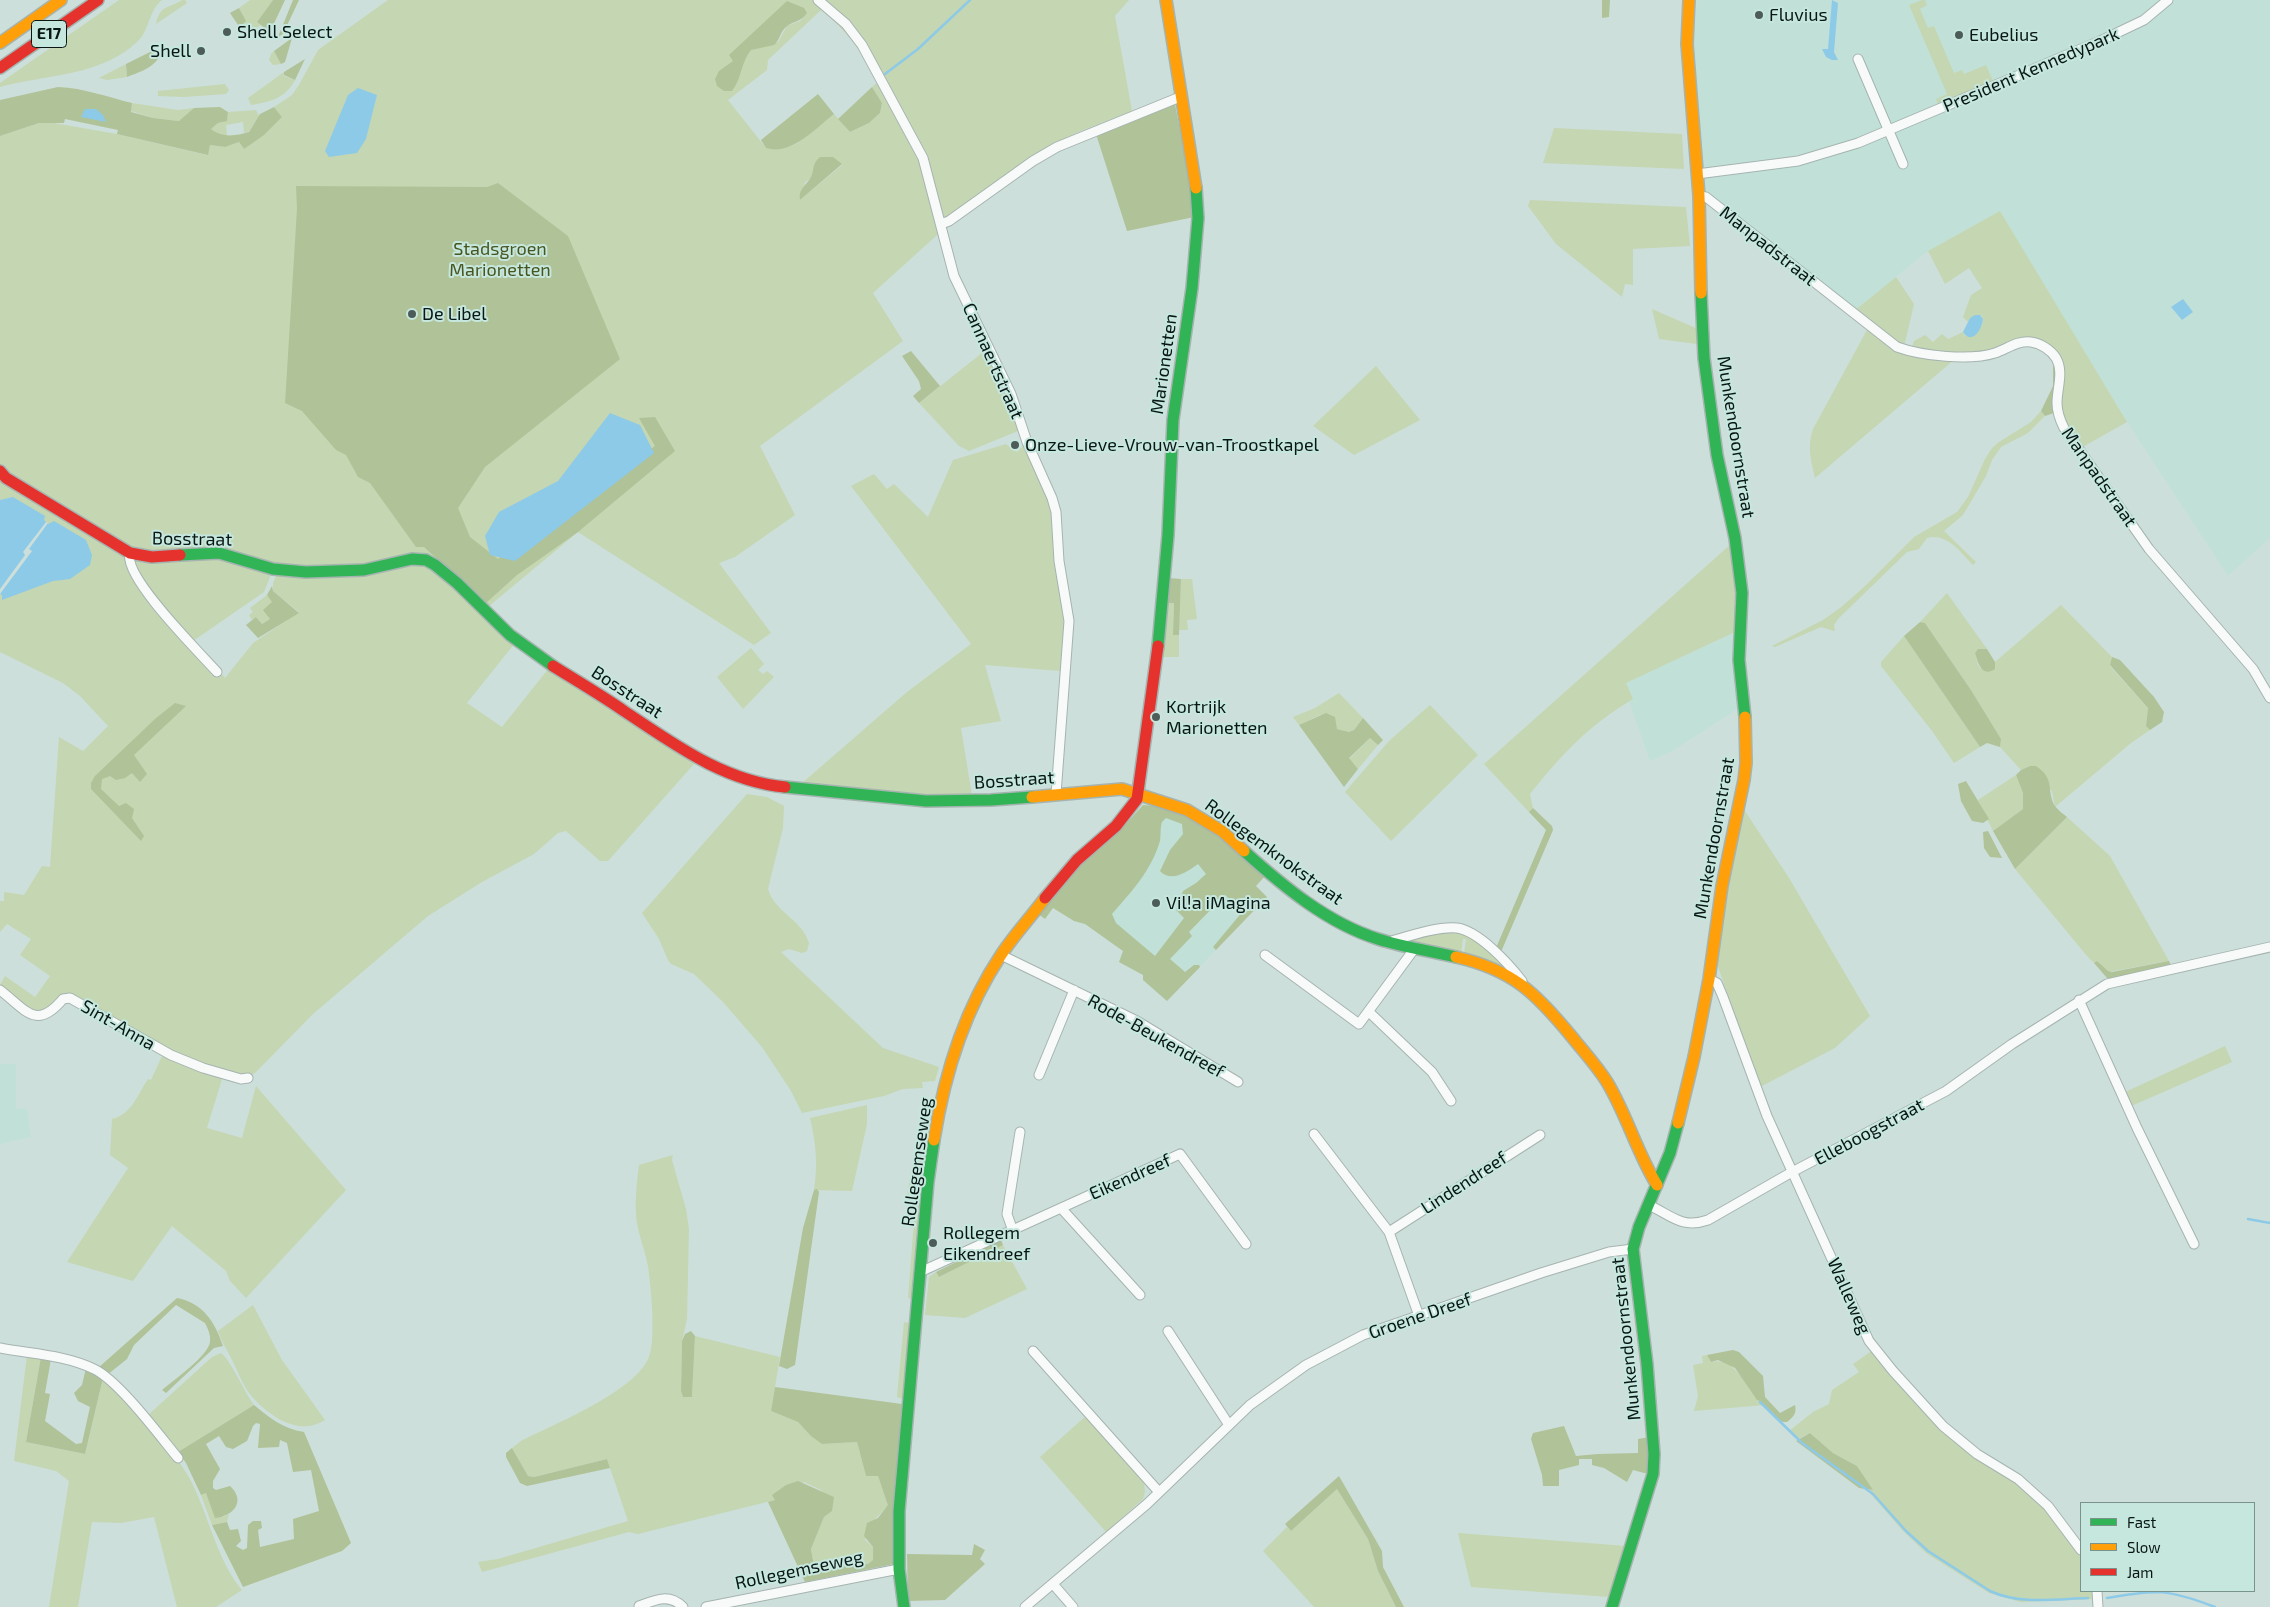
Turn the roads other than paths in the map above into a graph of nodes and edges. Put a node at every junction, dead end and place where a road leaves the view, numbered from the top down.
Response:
1 (61, 0) edge
2 (98, 0) edge
3 (818, 0) edge
4 (1166, 0) edge
5 (1689, 0) edge
6 (2168, 0) edge
7 (0, 42) edge
8 (1858, 59) dead end
9 (0, 68) edge
10 (1180, 97) junction
11 (1888, 131) junction
12 (1903, 164) dead end
13 (1697, 174) junction
14 (1700, 196) junction
15 (940, 224) junction
16 (0, 471) edge
17 (130, 553) junction
18 (217, 672) dead end
19 (2270, 698) edge
20 (1138, 793) junction
21 (1056, 794) junction
22 (1388, 942) junction
23 (2270, 947) edge
24 (1415, 948) junction
25 (1001, 955) junction
26 (1265, 955) dead end
27 (1710, 978) junction
28 (1525, 986) junction
29 (0, 990) edge
30 (1074, 990) junction
31 (2079, 1000) junction
32 (1370, 1012) junction
33 (1039, 1075) dead end
34 (248, 1078) dead end
35 (1238, 1082) dead end
36 (1451, 1101) dead end
37 (1020, 1132) dead end
38 (1314, 1134) dead end
39 (1540, 1135) dead end
40 (1792, 1172) junction
41 (1657, 1185) junction
42 (1649, 1205) junction
43 (1061, 1208) junction
44 (1013, 1230) junction
45 (1389, 1232) junction
46 (1246, 1244) dead end
47 (2194, 1244) dead end
48 (1633, 1249) junction
49 (920, 1272) junction
50 (1140, 1295) dead end
51 (1419, 1316) junction
52 (1168, 1331) dead end
53 (0, 1348) edge
54 (1033, 1351) dead end
55 (1229, 1425) junction
56 (178, 1458) dead end
57 (1159, 1492) junction
58 (2080, 1549) edge
59 (899, 1569) junction
60 (1052, 1584) junction
61 (2098, 1592) edge
62 (639, 1606) edge
63 (683, 1607) edge
64 (706, 1607) edge
65 (904, 1607) edge
66 (1025, 1607) edge
67 (1073, 1607) edge
68 (1612, 1607) edge
69 (2098, 1607) edge

1 - 7 main road, E17
2 - 9 main road, E17
3 - 15 street, Cannaertstraat
4 - 10 main road, Marionetten
5 - 13 main road, Munkendoornstraat
6 - 11 street, President Kennedypark
8 - 11 street
10 - 15 street
10 - 20 main road, Marionetten
11 - 12 street
11 - 13 street, President Kennedypark
13 - 14 main road, Munkendoornstraat
14 - 19 street, Manpadstraat
14 - 27 main road, Munkendoornstraat
15 - 21 street, Cannaertstraat
16 - 17 main road, Bosstraat
17 - 18 street, Bosstraat
17 - 21 main road, Bosstraat
20 - 21 main road, Bosstraat
20 - 22 main road, Rollegemknokstraat
20 - 25 main road, Rollegemseweg
22 - 24 main road, Rollegemknokstraat
22 - 28 street, Rollegemknokstraat
23 - 31 street, Elleboogstraat
24 - 28 main road, Rollegemknokstraat
24 - 32 street
25 - 30 street, Rode-Beukendreef
25 - 49 main road, Rollegemseweg
26 - 32 street
27 - 40 street, Walleweg
27 - 41 main road, Munkendoornstraat
28 - 41 main road, Rollegemknokstraat
29 - 34 street, Sint-Anna
30 - 33 street, Rode-Beukendreef
30 - 35 street, Rode-Beukendreef
31 - 40 street, Elleboogstraat
31 - 47 street
32 - 36 street
37 - 44 street
38 - 45 street
39 - 45 street, Lindendreef
40 - 42 street, Elleboogstraat
40 - 58 street, Walleweg
41 - 42 main road, Munkendoornstraat
42 - 48 main road, Munkendoornstraat
43 - 44 street, Eikendreef
43 - 46 street, Eikendreef
43 - 50 street
44 - 49 street, Eikendreef
45 - 51 street
48 - 51 street, Groene Dreef
48 - 68 main road, Munkendoornstraat
49 - 59 main road, Rollegemseweg
51 - 55 street, Groene Dreef
52 - 55 street
53 - 56 street
54 - 57 street
55 - 57 street, Groene Dreef
57 - 60 street, Groene Dreef
59 - 64 street, Rollegemseweg
59 - 65 main road, Rollegemseweg
60 - 66 street, Groene Dreef
60 - 67 street
61 - 69 street
62 - 63 street

